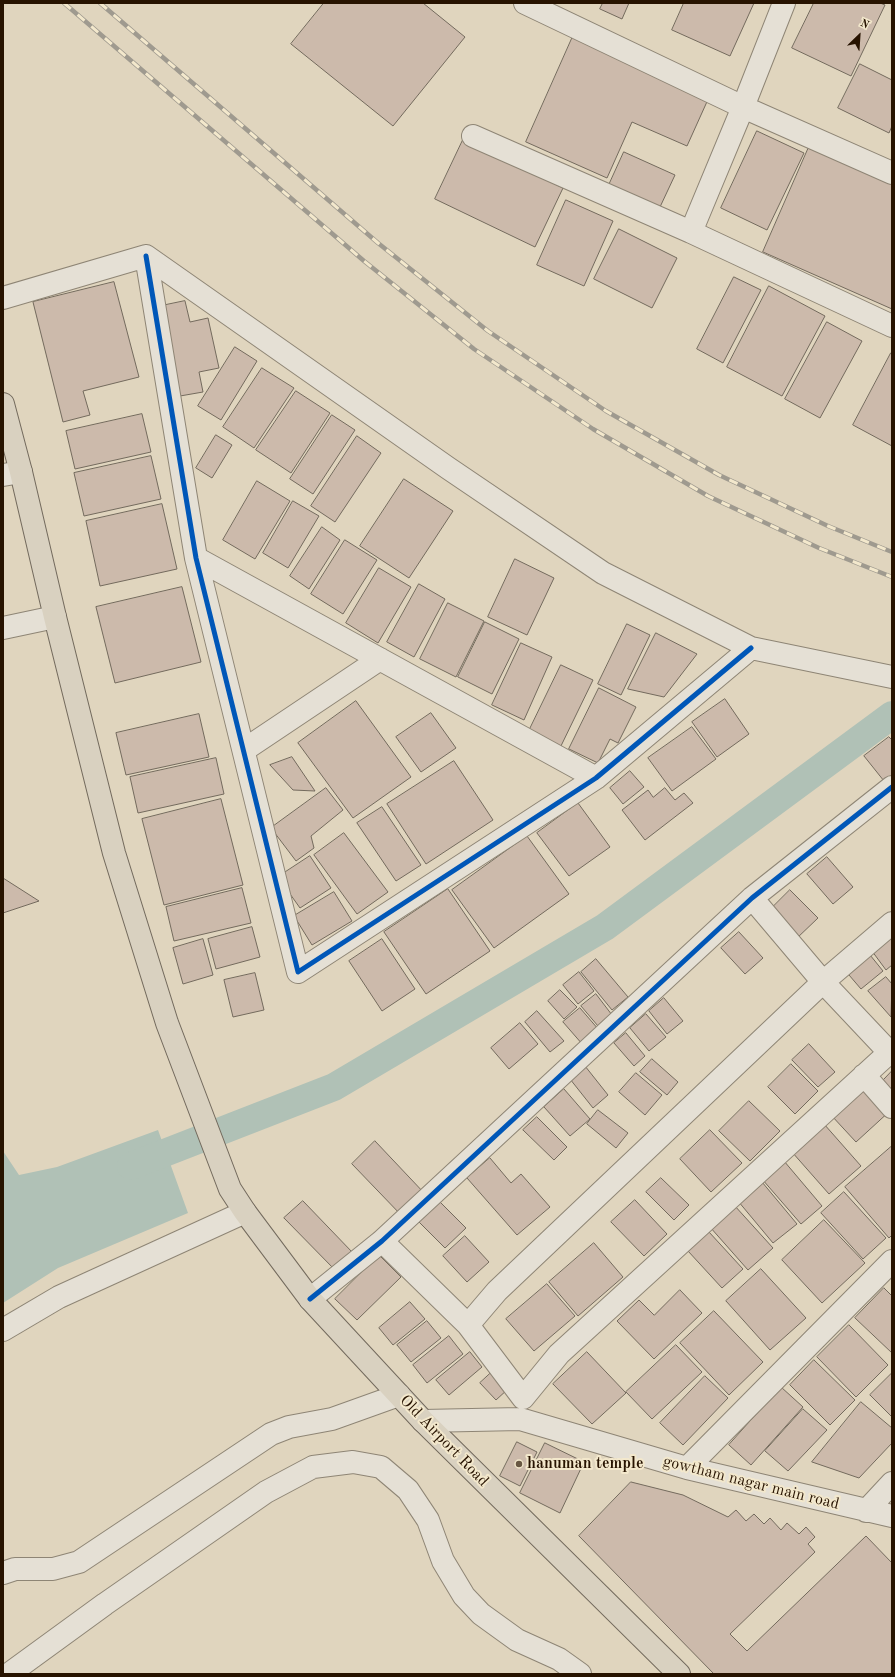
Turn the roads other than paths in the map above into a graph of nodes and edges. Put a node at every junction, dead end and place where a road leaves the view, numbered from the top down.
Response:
1 (525, 3) edge
2 (784, 3) edge
3 (743, 107) junction
4 (473, 136) dead end
5 (892, 173) edge
6 (691, 232) junction
7 (146, 256) junction
8 (3, 298) edge
9 (892, 326) edge
10 (3, 404) edge
11 (12, 473) edge
12 (196, 558) junction
13 (55, 617) junction
14 (3, 628) edge
15 (751, 648) junction
16 (380, 659) junction
17 (892, 677) edge
18 (244, 750) junction
19 (596, 778) junction
20 (892, 787) edge
21 (752, 898) junction
22 (892, 922) edge
23 (823, 982) junction
24 (891, 1051) edge
25 (864, 1075) junction
26 (892, 1107) edge
27 (244, 1212) junction
28 (382, 1241) junction
29 (892, 1261) edge
30 (310, 1299) junction
31 (468, 1325) junction
32 (3, 1330) edge
33 (398, 1394) junction
34 (522, 1409) junction
35 (423, 1422) junction
36 (687, 1468) junction
37 (892, 1483) edge
38 (866, 1511) junction
39 (892, 1516) edge
40 (3, 1573) edge
41 (9, 1674) edge
42 (580, 1674) edge
43 (679, 1674) edge

1 - 3 street
2 - 3 street
3 - 5 street
3 - 6 street
4 - 6 street
6 - 9 street
7 - 8 street
7 - 12 street
7 - 15 street
10 - 11 main road, Old Airport Road
11 - 13 main road, Old Airport Road
12 - 16 street
12 - 18 street
13 - 14 street
13 - 27 main road, Old Airport Road
15 - 17 street
15 - 19 street
16 - 18 street
16 - 19 street
18 - 19 street
20 - 21 street
21 - 23 street
21 - 28 street
22 - 23 street
23 - 24 street
23 - 31 street
24 - 25 street
25 - 26 street
25 - 34 street
27 - 30 main road, Old Airport Road
27 - 32 street
28 - 30 street
28 - 31 street
29 - 36 street
30 - 33 main road, Old Airport Road
31 - 34 street
33 - 35 main road, Old Airport Road
33 - 40 street
34 - 35 street, gowtham nagar main road
34 - 36 street, gowtham nagar main road
35 - 43 main road, Old Airport Road
36 - 38 street, gowtham nagar main road
37 - 38 street
38 - 39 street, gowtham nagar main road
41 - 42 street

